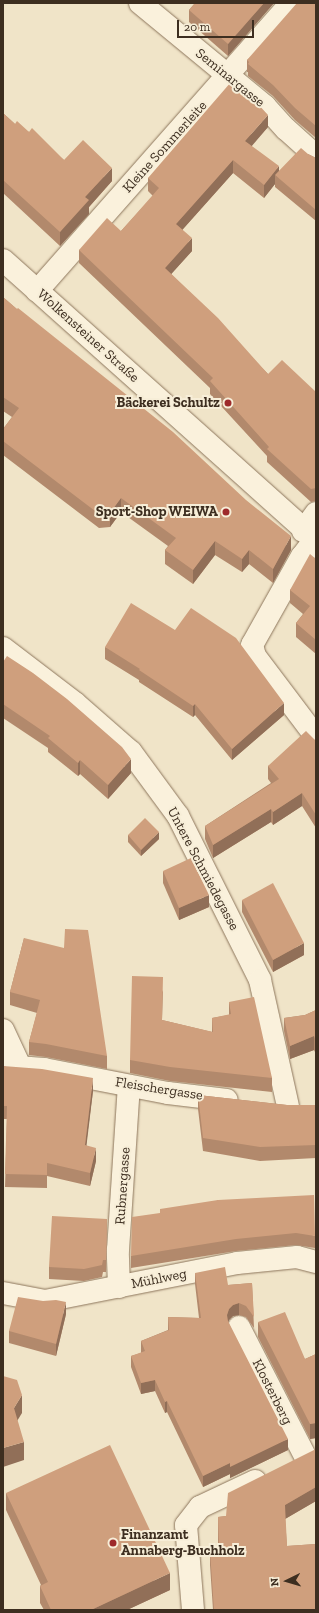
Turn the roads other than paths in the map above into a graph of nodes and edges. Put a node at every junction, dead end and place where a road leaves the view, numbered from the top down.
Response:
1 (140, 3) edge
2 (291, 3) edge
3 (228, 76) junction
4 (316, 156) edge
5 (3, 260) edge
6 (38, 291) junction
7 (316, 513) edge
8 (311, 537) edge
9 (3, 648) edge
10 (316, 736) edge
11 (3, 1030) edge
12 (12, 1066) edge
13 (130, 1086) junction
14 (288, 1106) junction
15 (309, 1106) edge
16 (316, 1262) edge
17 (120, 1287) junction
18 (3, 1293) edge
19 (240, 1327) dead end
20 (310, 1453) edge
21 (193, 1610) edge

1 - 3 street, Seminargasse
2 - 3 street, Kleine Sommerleite
3 - 4 street, Seminargasse
3 - 6 street, Kleine Sommerleite
5 - 6 street, Wolkensteiner Straße
6 - 8 street, Wolkensteiner Straße
7 - 8 street
8 - 10 street
9 - 14 street, Untere Schmiedegasse
11 - 12 street
12 - 13 street, Fleischergasse
13 - 14 street, Fleischergasse
13 - 17 street, Rubnergasse
14 - 15 street, Fleischergasse
16 - 17 street, Mühlweg
17 - 18 street, Mühlweg
19 - 20 street, Klosterberg
20 - 21 street

